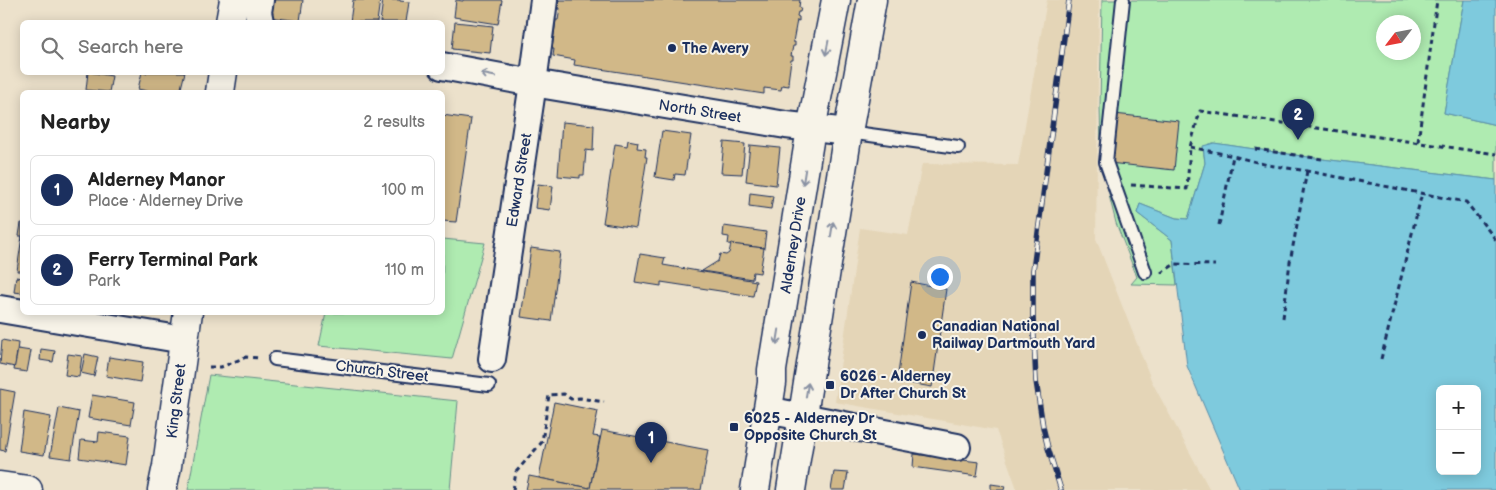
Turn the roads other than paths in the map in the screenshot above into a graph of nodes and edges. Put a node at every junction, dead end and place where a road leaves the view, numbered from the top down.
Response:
1 (234, 0) edge
2 (260, 0) edge
3 (544, 0) edge
4 (836, 0) edge
5 (872, 0) edge
6 (1123, 0) edge
7 (230, 20) edge
8 (260, 20) edge
9 (445, 67) edge
10 (223, 75) edge
11 (533, 83) junction
12 (220, 90) edge
13 (812, 129) junction
14 (848, 132) junction
15 (958, 147) dead end
16 (1146, 272) dead end
17 (0, 309) edge
18 (20, 312) edge
19 (36, 315) edge
20 (188, 315) edge
21 (184, 340) junction
22 (275, 359) road end
23 (492, 359) dead end
24 (488, 385) dead end
25 (767, 410) junction
26 (803, 417) junction
27 (957, 447) dead end
28 (0, 486) edge
29 (28, 490) edge
30 (162, 490) edge
31 (755, 490) edge
32 (791, 490) edge

1 - 7 main road
2 - 8 street
3 - 11 street, Edward Street
4 -> 13 main road, Alderney Drive
5 - 14 main road
6 - 16 lane
11 -> 9 street, North Street
10 - 12 main road
11 - 13 street, North Street
11 - 23 street, Edward Street
13 - 14 street, North Street
13 -> 25 main road, Alderney Drive
14 - 15 lane, North Street
26 -> 14 main road
17 - 18 street
19 - 21 street
20 - 21 main road, King Street
21 - 30 main road, King Street
22 - 24 lane, Church Street
25 - 26 street
25 - 31 main road, Alderney Drive
26 - 27 street
26 - 32 main road
28 - 29 main road

